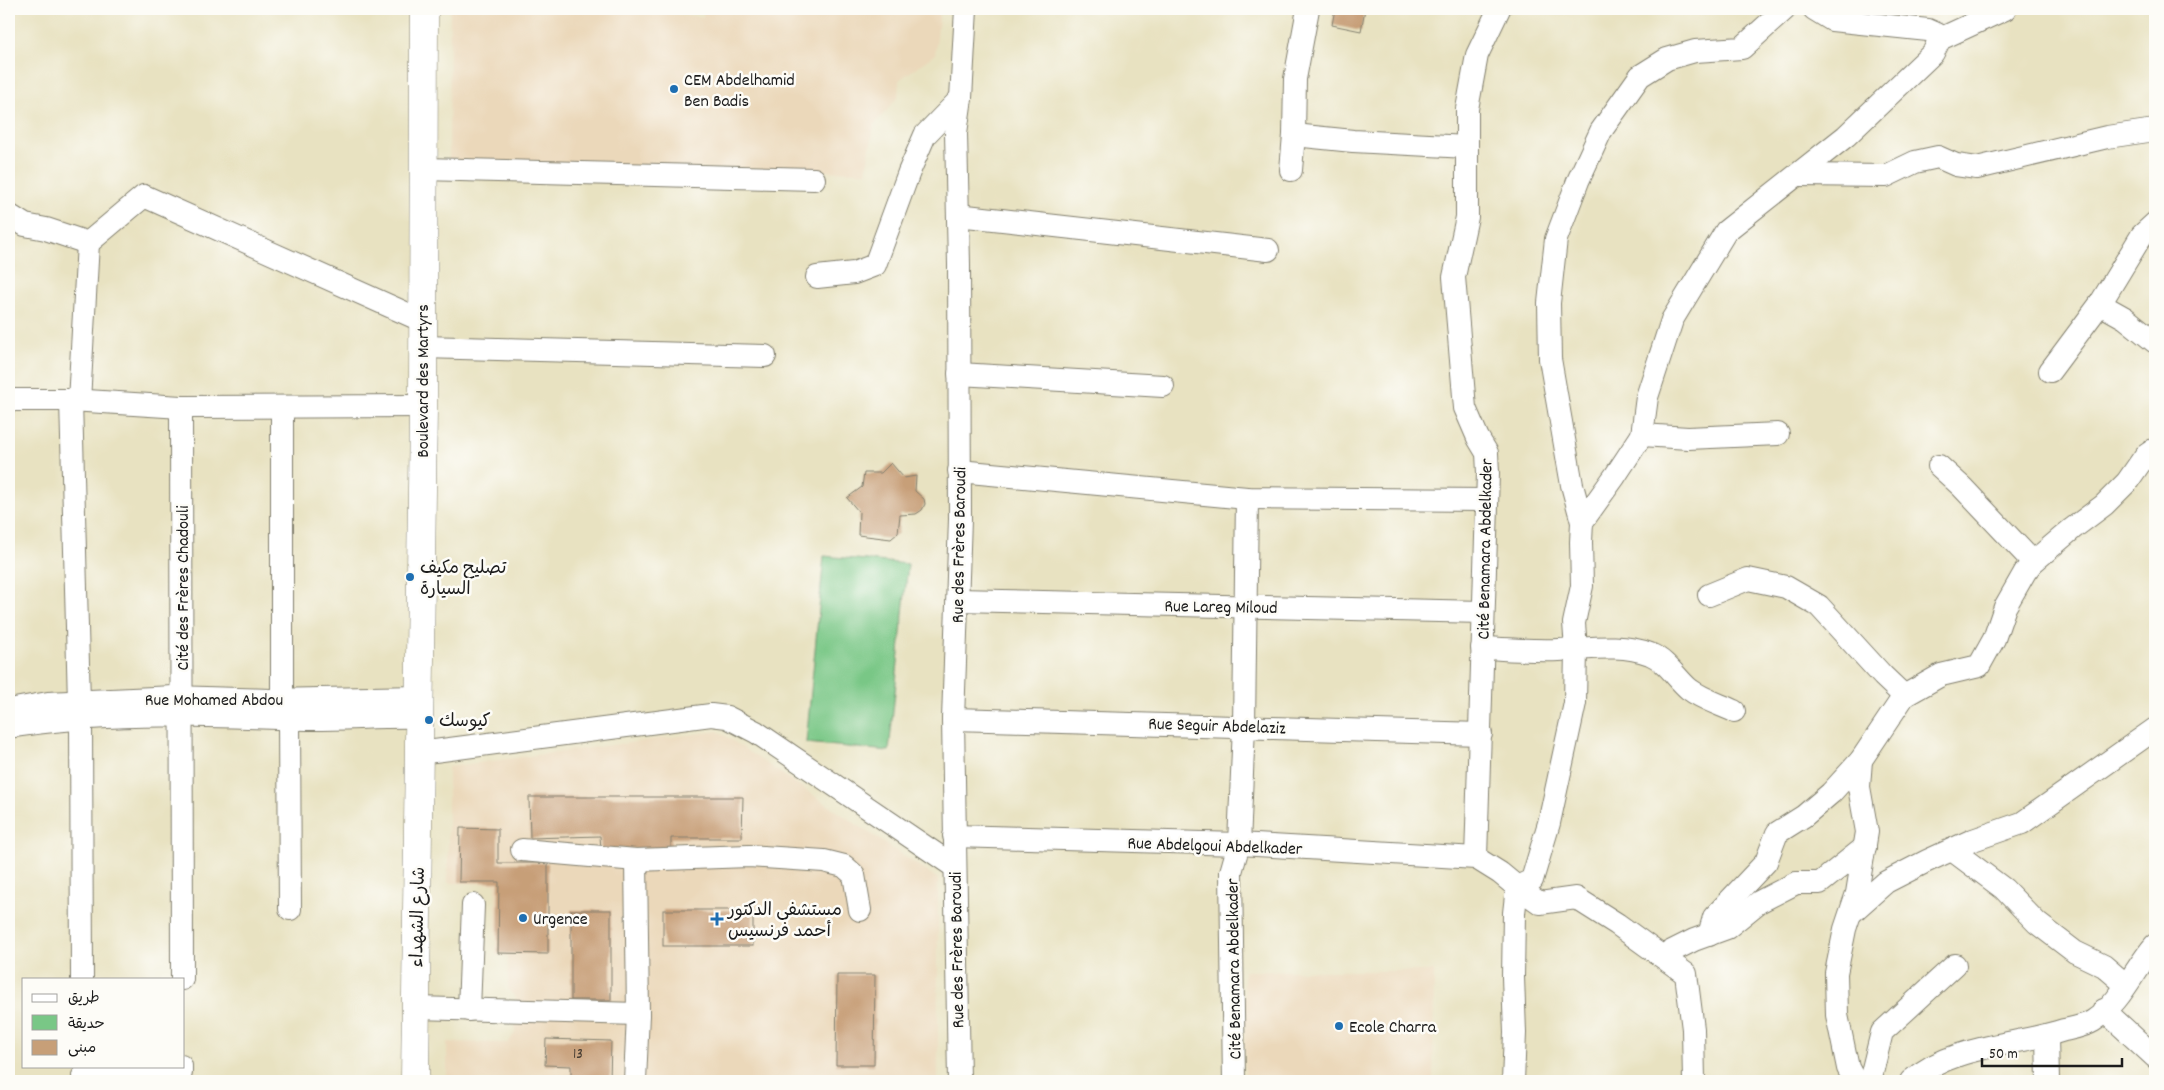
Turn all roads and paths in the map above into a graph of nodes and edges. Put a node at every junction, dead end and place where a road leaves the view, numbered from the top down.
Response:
1 (424, 9) edge
2 (966, 9) edge
3 (1308, 9) edge
4 (1499, 9) edge
5 (1785, 9) edge
6 (1814, 9) edge
7 (2005, 9) edge
8 (1940, 39) junction
9 (961, 98) junction
10 (2155, 130) edge
11 (1294, 135) junction
12 (1467, 147) junction
13 (423, 169) junction
14 (1291, 170) dead end
15 (1799, 175) junction
16 (814, 178) dead end
17 (9, 216) edge
18 (958, 216) junction
19 (2155, 223) edge
20 (88, 243) junction
21 (1268, 250) dead end
22 (816, 277) dead end
23 (2100, 304) junction
24 (423, 334) junction
25 (2155, 342) edge
26 (765, 356) dead end
27 (2050, 372) dead end
28 (959, 374) junction
29 (1163, 386) dead end
30 (9, 400) edge
31 (75, 400) junction
32 (181, 406) junction
33 (422, 406) junction
34 (282, 407) junction
35 (1778, 434) dead end
36 (1642, 435) junction
37 (2155, 449) edge
38 (1939, 466) dead end
39 (960, 471) junction
40 (1247, 498) junction
41 (1486, 500) junction
42 (1582, 522) junction
43 (2034, 562) junction
44 (1709, 595) dead end
45 (958, 600) junction
46 (1246, 607) junction
47 (1483, 612) junction
48 (1482, 648) junction
49 (1576, 649) junction
50 (1904, 696) junction
51 (182, 707) junction
52 (420, 707) junction
53 (286, 708) junction
54 (9, 710) edge
55 (80, 710) junction
56 (1734, 711) dead end
57 (953, 718) junction
58 (9, 726) edge
59 (1244, 726) junction
60 (2155, 730) edge
61 (1481, 734) junction
62 (418, 752) junction
63 (1861, 760) junction
64 (954, 836) junction
65 (1239, 844) junction
66 (1865, 847) junction
67 (522, 850) dead end
68 (1952, 850) junction
69 (1476, 858) junction
70 (636, 860) junction
71 (954, 868) junction
72 (1517, 887) junction
73 (473, 905) dead end
74 (290, 909) dead end
75 (860, 910) dead end
76 (1850, 913) junction
77 (1709, 935) junction
78 (2155, 945) edge
79 (1662, 956) junction
80 (1955, 966) dead end
81 (82, 978) edge
82 (182, 978) edge
83 (2126, 985) junction
84 (416, 1008) junction
85 (469, 1010) junction
86 (2104, 1010) junction
87 (638, 1014) junction
88 (2047, 1036) junction
89 (2155, 1057) edge
90 (181, 1068) edge
91 (83, 1075) edge
92 (415, 1081) edge
93 (635, 1081) edge
94 (959, 1081) edge
95 (1234, 1081) edge
96 (1513, 1081) edge
97 (1694, 1081) edge
98 (1855, 1081) edge
99 (1870, 1081) edge
100 (1911, 1081) edge
101 (2048, 1081) edge

1 - 13 main road, Boulevard des Martyrs
2 - 9 street, Rue des Frères Baroudi
3 - 11 street
4 - 12 street, Cité Benamara Abdelkader
5 - 42 street
6 - 8 street
7 - 8 street
8 - 15 street
9 - 18 street, Rue des Frères Baroudi
9 - 22 street
10 - 15 street
11 - 12 street
11 - 14 street
12 - 41 street, Cité Benamara Abdelkader
13 - 16 street
13 - 24 main road, Boulevard des Martyrs
15 - 36 street
17 - 20 street
18 - 21 street
18 - 28 street, Rue des Frères Baroudi
19 - 23 street
20 - 24 street
20 - 31 street
23 - 25 street
23 - 27 street
24 - 26 street
24 - 33 main road, Boulevard des Martyrs
28 - 29 street
28 - 39 street, Rue des Frères Baroudi
30 - 31 street
31 - 32 street
31 - 55 street
32 - 34 street
32 - 51 street, Cité des Frères Chadouli
33 - 34 street
33 - 52 main road, Boulevard des Martyrs
34 - 53 street
35 - 36 street
36 - 42 street
37 - 43 street
38 - 43 street
39 - 40 street
39 - 45 street, Rue des Frères Baroudi
40 - 41 street
40 - 46 street, Cité Benamara Abdelkader
41 - 47 street, Cité Benamara Abdelkader
42 - 49 street
43 - 50 street
44 - 50 street
45 - 46 street, Rue Lareg Miloud
45 - 57 street, Rue des Frères Baroudi
46 - 47 street, Rue Lareg Miloud
46 - 59 street, Cité Benamara Abdelkader
47 - 48 street, Cité Benamara Abdelkader
48 - 49 street
48 - 61 street, Cité Benamara Abdelkader
49 - 56 street
49 - 72 street
50 - 63 street
51 - 53 street, Rue Mohamed Abdou
51 - 55 street, Rue Mohamed Abdou
51 - 82 street, Cité des Frères Chadouli
52 - 53 street, Rue Mohamed Abdou
52 - 62 main road, Boulevard des Martyrs
53 - 74 street
54 - 55 street, Rue Mohamed Abdou
55 - 58 street, Rue Mohamed Abdou
55 - 81 street
57 - 59 street, Rue Seguir Abdelaziz
57 - 64 street, Rue des Frères Baroudi
59 - 61 street, Rue Seguir Abdelaziz
59 - 65 street, Cité Benamara Abdelkader
60 - 68 street
61 - 69 street, Cité Benamara Abdelkader
62 - 71 street
62 - 84 main road, شارع الشهداء
63 - 66 street
63 - 77 street
64 - 65 street, Rue Abdelgoui Abdelkader
64 - 71 street, Rue des Frères Baroudi
65 - 69 street, Rue Abdelgoui Abdelkader
65 - 95 street, Cité Benamara Abdelkader
66 - 76 street
66 - 77 street
67 - 70 street
68 - 76 street
68 - 83 street
69 - 72 street
70 - 75 street
70 - 87 street
71 - 94 street, Rue des Frères Baroudi
72 - 79 street
72 - 96 street
73 - 85 street
76 - 98 street
77 - 79 street
78 - 83 street
79 - 97 street
80 - 99 street
83 - 86 street
84 - 85 street
84 - 92 main road, شارع الشهداء
85 - 87 street
86 - 88 street
86 - 89 street
87 - 93 street
88 - 100 street
88 - 101 street
90 - 91 street

